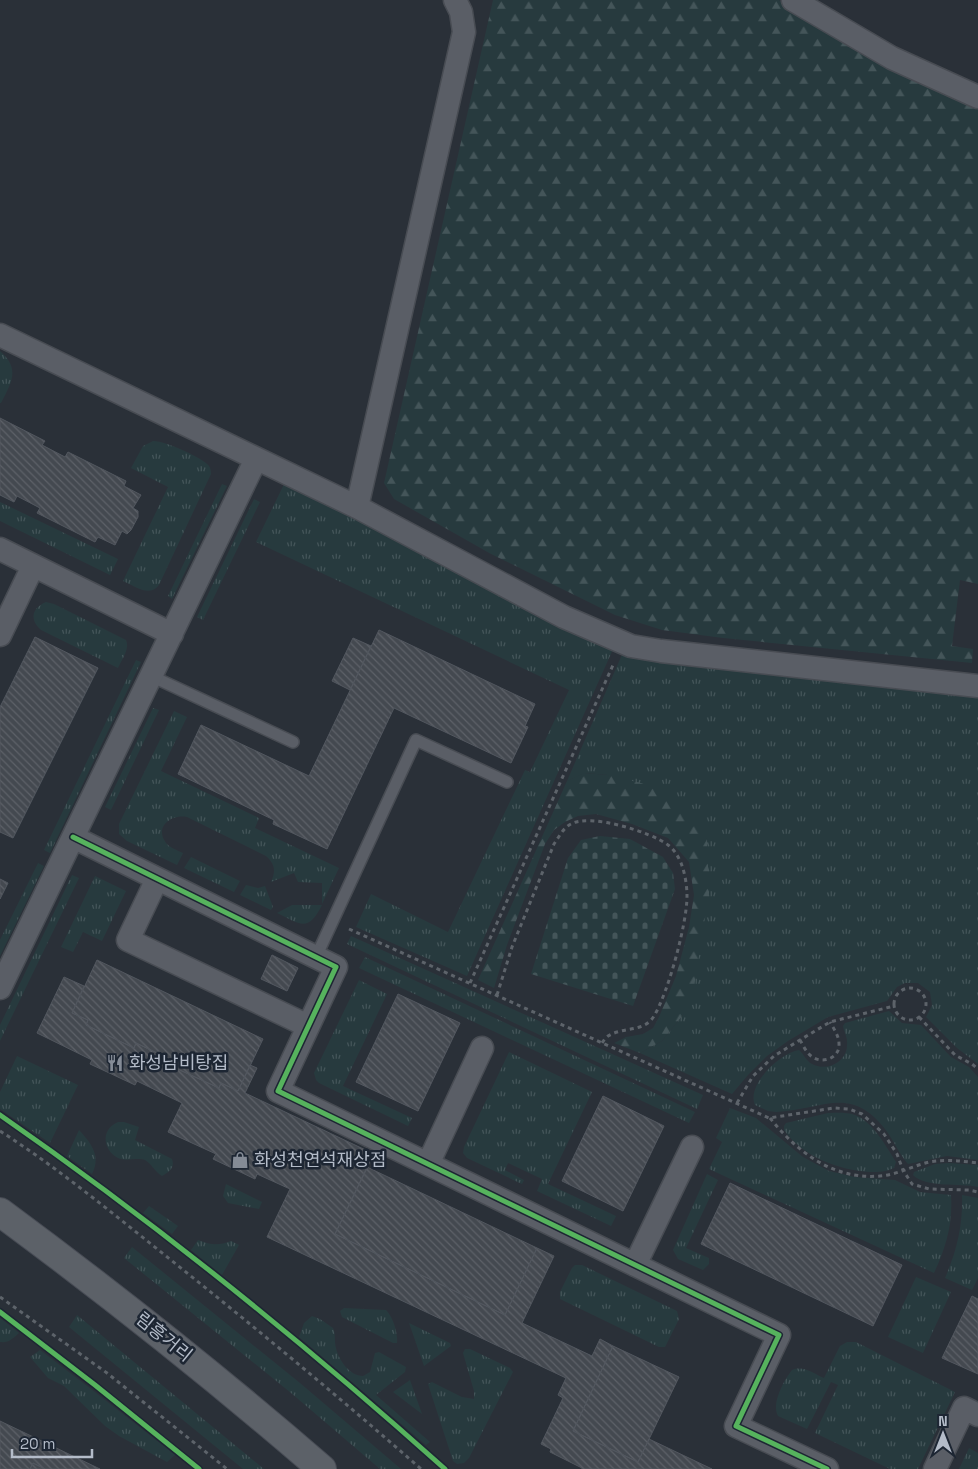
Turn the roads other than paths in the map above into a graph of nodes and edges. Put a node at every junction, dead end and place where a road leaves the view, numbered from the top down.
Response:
1 (455, 0) edge
2 (793, 0) edge
3 (978, 97) edge
4 (0, 334) edge
5 (256, 459) junction
6 (357, 507) junction
7 (0, 550) edge
8 (33, 566) junction
9 (172, 634) junction
10 (0, 635) edge
11 (151, 676) junction
12 (978, 686) edge
13 (292, 742) dead end
14 (507, 782) dead end
15 (73, 837) junction
16 (157, 879) junction
17 (316, 957) junction
18 (0, 988) edge
19 (308, 1026) junction
20 (482, 1048) dead end
21 (692, 1147) dead end
22 (428, 1164) junction
23 (0, 1212) edge
24 (635, 1265) junction
25 (978, 1415) edge
26 (322, 1469) edge
27 (827, 1469) edge
28 (935, 1469) edge

1 - 6 street
2 - 3 street
4 - 5 street
5 - 6 street
5 - 9 street
6 - 12 street
7 - 8 street
8 - 9 street
8 - 10 street
9 - 11 street
11 - 13 lane
11 - 15 street
14 - 17 lane
15 - 16 street
15 - 18 street
16 - 17 street
16 - 19 street
17 - 19 street
19 - 22 street
20 - 22 street
21 - 24 street
22 - 24 street
23 - 26 main road, 림흥거리
24 - 27 street
25 - 28 street

